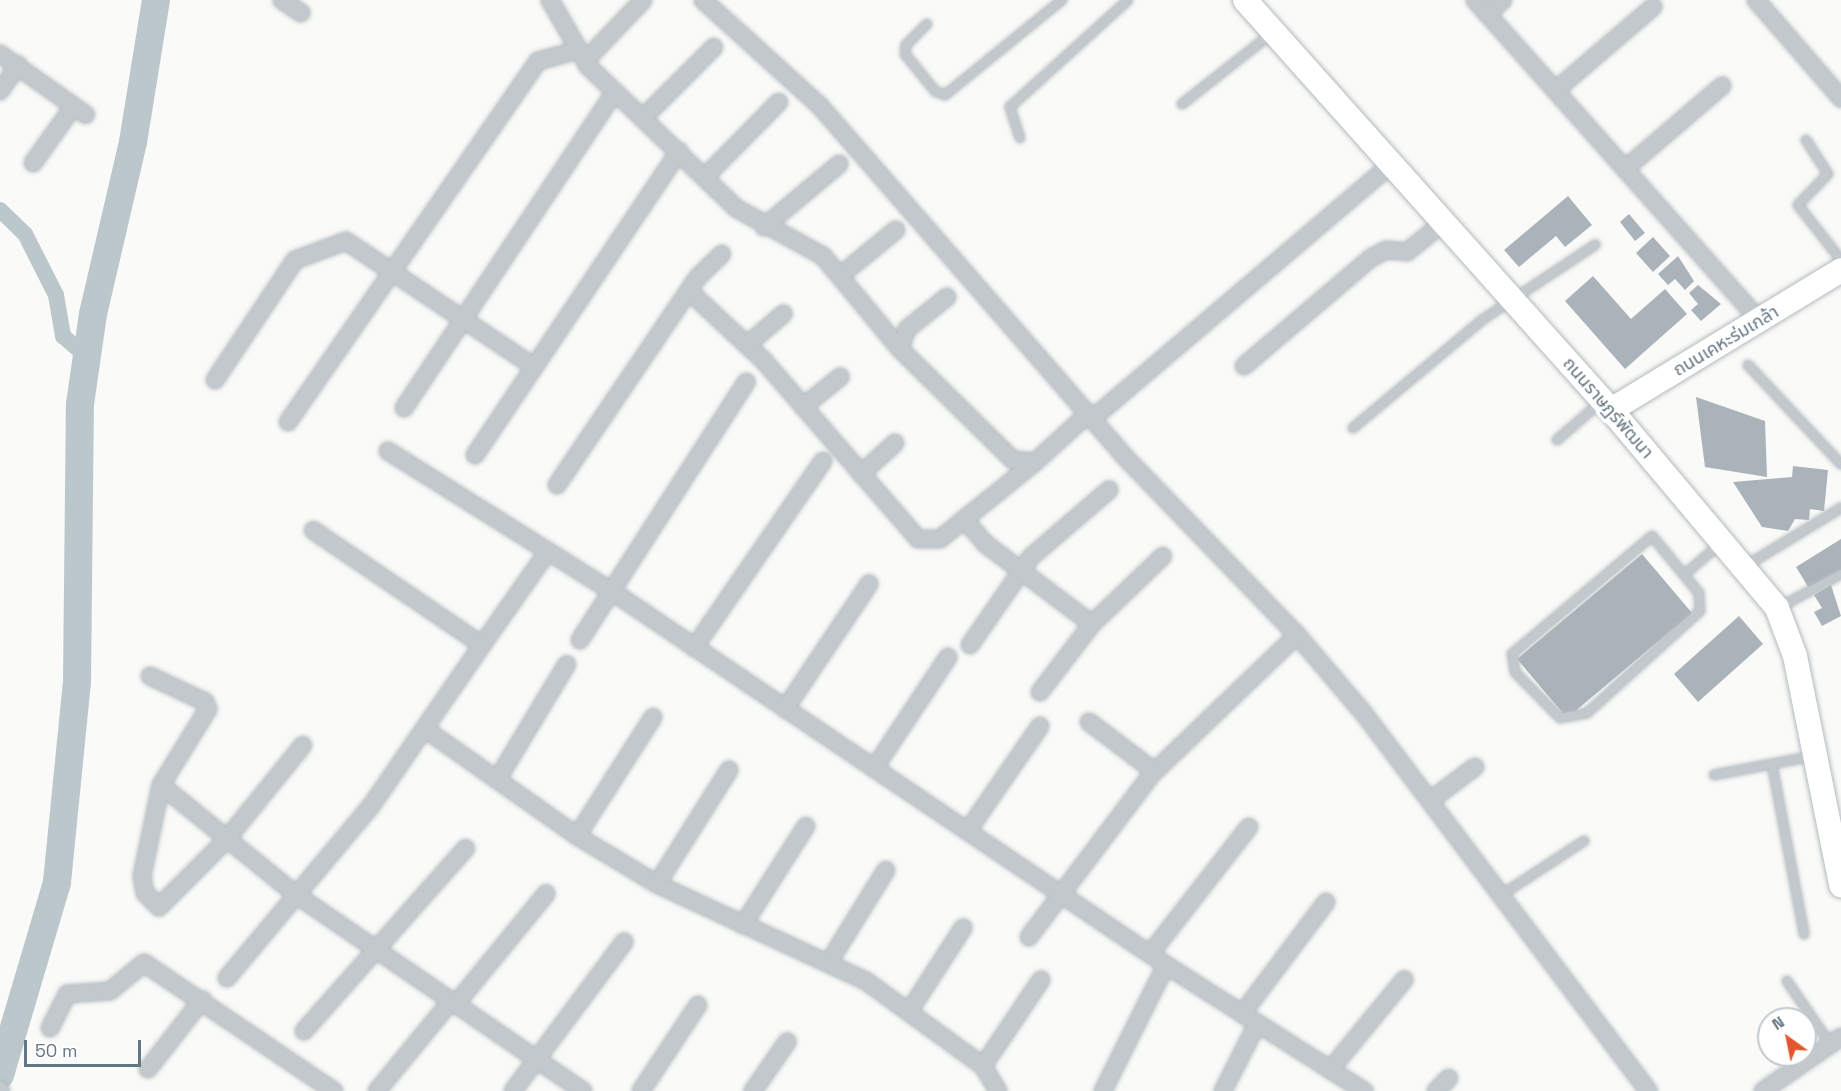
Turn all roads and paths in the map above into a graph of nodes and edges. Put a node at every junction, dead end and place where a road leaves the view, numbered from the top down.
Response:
1 (282, 0) edge
2 (550, 0) edge
3 (643, 0) edge
4 (703, 0) edge
5 (1062, 0) edge
6 (1128, 0) edge
7 (1245, 0) edge
8 (1475, 0) edge
9 (1503, 0) edge
10 (1756, 0) edge
11 (1653, 7) dead end
12 (301, 13) dead end
13 (1487, 14) junction
14 (927, 24) dead end
15 (1274, 32) junction
16 (714, 47) dead end
17 (0, 54) edge
18 (582, 56) junction
19 (18, 65) junction
20 (1722, 86) dead end
21 (1556, 90) junction
22 (0, 91) edge
23 (615, 92) junction
24 (1841, 98) edge
25 (779, 102) dead end
26 (1182, 104) dead end
27 (643, 118) junction
28 (1020, 138) dead end
29 (1806, 140) dead end
30 (679, 151) junction
31 (33, 163) dead end
32 (839, 164) dead end
33 (1390, 165) junction
34 (1625, 169) junction
35 (705, 177) junction
36 (1444, 222) junction
37 (764, 227) junction
38 (896, 230) dead end
39 (1595, 245) dead end
40 (722, 254) dead end
41 (1841, 260) edge
42 (1841, 270) edge
43 (392, 272) junction
44 (841, 275) junction
45 (688, 291) junction
46 (947, 297) dead end
47 (1512, 299) junction
48 (783, 314) dead end
49 (464, 319) junction
50 (1760, 321) junction
51 (747, 345) junction
52 (900, 350) junction
53 (1748, 365) dead end
54 (1244, 366) dead end
55 (534, 367) junction
56 (840, 377) dead end
57 (214, 380) dead end
58 (746, 382) dead end
59 (1607, 405) junction
60 (803, 407) junction
61 (404, 408) dead end
62 (1090, 416) junction
63 (288, 422) dead end
64 (1353, 428) dead end
65 (1557, 440) dead end
66 (895, 443) dead end
67 (388, 451) dead end
68 (475, 455) dead end
69 (823, 461) dead end
70 (1035, 462) junction
71 (1841, 465) edge
72 (861, 474) junction
73 (557, 485) dead end
74 (1110, 490) dead end
75 (1841, 508) edge
76 (964, 519) junction
77 (313, 530) dead end
78 (1722, 542) junction
79 (548, 551) junction
80 (1162, 556) dead end
81 (1743, 567) junction
82 (1025, 573) junction
83 (1685, 574) junction
84 (1841, 574) edge
85 (869, 584) dead end
86 (610, 590) junction
87 (1777, 608) junction
88 (1092, 624) junction
89 (1297, 636) junction
90 (580, 640) dead end
91 (482, 645) junction
92 (970, 645) dead end
93 (694, 648) junction
94 (948, 657) dead end
95 (567, 664) dead end
96 (150, 676) dead end
97 (1040, 692) dead end
98 (785, 709) junction
99 (653, 717) dead end
100 (1089, 722) dead end
101 (1040, 726) dead end
102 (425, 729) junction
103 (303, 745) dead end
104 (1814, 756) junction
105 (1772, 764) junction
106 (875, 766) junction
107 (1475, 767) dead end
108 (729, 770) dead end
109 (1154, 771) junction
110 (1714, 775) dead end
111 (497, 780) junction
112 (161, 785) junction
113 (1431, 800) junction
114 (806, 826) dead end
115 (1249, 827) dead end
116 (969, 829) junction
117 (577, 836) junction
118 (226, 840) junction
119 (1584, 841) dead end
120 (466, 848) dead end
121 (886, 870) dead end
122 (657, 884) junction
123 (1841, 885) edge
124 (1059, 892) junction
125 (295, 894) junction
126 (546, 894) dead end
127 (1503, 894) junction
128 (1326, 902) dead end
129 (743, 925) junction
130 (963, 928) dead end
131 (1804, 934) dead end
132 (1029, 937) dead end
133 (624, 942) dead end
134 (377, 950) junction
135 (1150, 954) junction
136 (829, 962) junction
137 (1166, 965) junction
138 (227, 978) dead end
139 (1041, 980) dead end
140 (1404, 980) dead end
141 (1786, 981) dead end
142 (202, 1000) junction
143 (453, 1003) junction
144 (698, 1005) dead end
145 (910, 1010) junction
146 (1242, 1014) junction
147 (1257, 1024) junction
148 (50, 1028) dead end
149 (304, 1031) dead end
150 (1835, 1040) edge
151 (787, 1042) dead end
152 (540, 1061) junction
153 (983, 1066) junction
154 (148, 1069) dead end
155 (1330, 1071) junction
156 (1449, 1078) dead end
157 (1345, 1086) edge
158 (333, 1091) edge
159 (377, 1091) edge
160 (513, 1091) edge
161 (583, 1091) edge
162 (641, 1091) edge
163 (753, 1091) edge
164 (998, 1091) edge
165 (1103, 1091) edge
166 (1222, 1091) edge
167 (1364, 1091) edge
168 (1436, 1091) edge
169 (1648, 1091) edge
170 (1763, 1091) edge

1 - 12 street
2 - 18 street
3 - 18 street
4 - 62 street
5 - 14 lane
6 - 28 lane
7 - 15 street, ถนนราษฏร์พัฒนา
8 - 13 street
9 - 13 street
10 - 24 street
11 - 21 street
13 - 21 street
15 - 26 lane
15 - 33 street, ถนนราษฏร์พัฒนา
16 - 27 street
17 - 19 street
18 - 23 street
18 - 43 street
19 - 22 street
19 - 31 street
20 - 34 street
21 - 34 street
23 - 27 street
23 - 49 street
25 - 35 street
27 - 30 street
29 - 41 lane
30 - 35 street
30 - 55 street
32 - 37 street
33 - 36 street, ถนนราษฏร์พัฒนา
33 - 62 street
34 - 50 street
35 - 37 street
36 - 47 street, ถนนราษฏร์พัฒนา
36 - 54 street
37 - 44 street
38 - 44 street
39 - 47 lane
40 - 45 street
42 - 50 street, ถนนเคหะร่มเกล้า
43 - 49 street
43 - 57 street
43 - 63 street
44 - 52 street
45 - 51 street
45 - 73 street
46 - 52 street
47 - 59 street, ถนนราษฏร์พัฒนา
47 - 64 lane
48 - 51 street
49 - 55 street
49 - 61 street
50 - 59 street, ถนนเคหะร่มเกล้า
51 - 60 street
52 - 70 street
53 - 71 lane
55 - 68 street
56 - 60 street
58 - 86 street
59 - 65 lane
59 - 78 street, ถนนราษฏร์พัฒนา
60 - 72 street
62 - 70 street
62 - 89 street
66 - 72 street
67 - 79 street
69 - 93 street
70 - 76 street
72 - 76 street
74 - 82 street
75 - 81 lane
76 - 82 street
77 - 91 street
78 - 81 street, ถนนราษฏร์พัฒนา
78 - 83 lane
79 - 86 street
79 - 91 street
80 - 88 street
81 - 87 street, ถนนราษฏร์พัฒนา
82 - 88 street
82 - 92 street
83 - 83 lane
84 - 87 lane
85 - 98 street
86 - 90 street
86 - 93 street
87 - 104 street, ถนนราษฏร์พัฒนา
88 - 97 street
89 - 109 street
89 - 113 street
91 - 102 street
93 - 98 street
94 - 106 street
95 - 111 street
96 - 112 street
98 - 106 street
99 - 117 street
100 - 109 street
101 - 116 street
102 - 111 street
102 - 125 street
103 - 118 street
104 - 105 lane
104 - 123 street, ถนนราษฏร์พัฒนา
105 - 110 lane
105 - 131 lane
106 - 116 street
107 - 113 street
108 - 122 street
109 - 124 street
111 - 117 street
112 - 118 street
112 - 118 street
113 - 127 street
114 - 129 street
115 - 135 street
116 - 124 street
117 - 122 street
118 - 125 street
119 - 127 lane
120 - 134 street
121 - 136 street
122 - 129 street
124 - 132 street
124 - 135 street
125 - 134 street
125 - 138 street
126 - 143 street
127 - 169 street
128 - 146 street
129 - 136 street
130 - 145 street
133 - 152 street
134 - 143 street
134 - 149 street
135 - 137 street
136 - 145 street
137 - 146 street
137 - 165 street
139 - 153 street
140 - 155 street
141 - 150 lane
142 - 148 street
142 - 154 street
142 - 158 street
143 - 152 street
143 - 159 street
144 - 162 street
145 - 153 street
146 - 147 street
147 - 155 street
147 - 166 street
150 - 170 street
151 - 163 street
152 - 160 street
152 - 161 street
153 - 164 street
155 - 157 street
156 - 168 street
157 - 167 street

